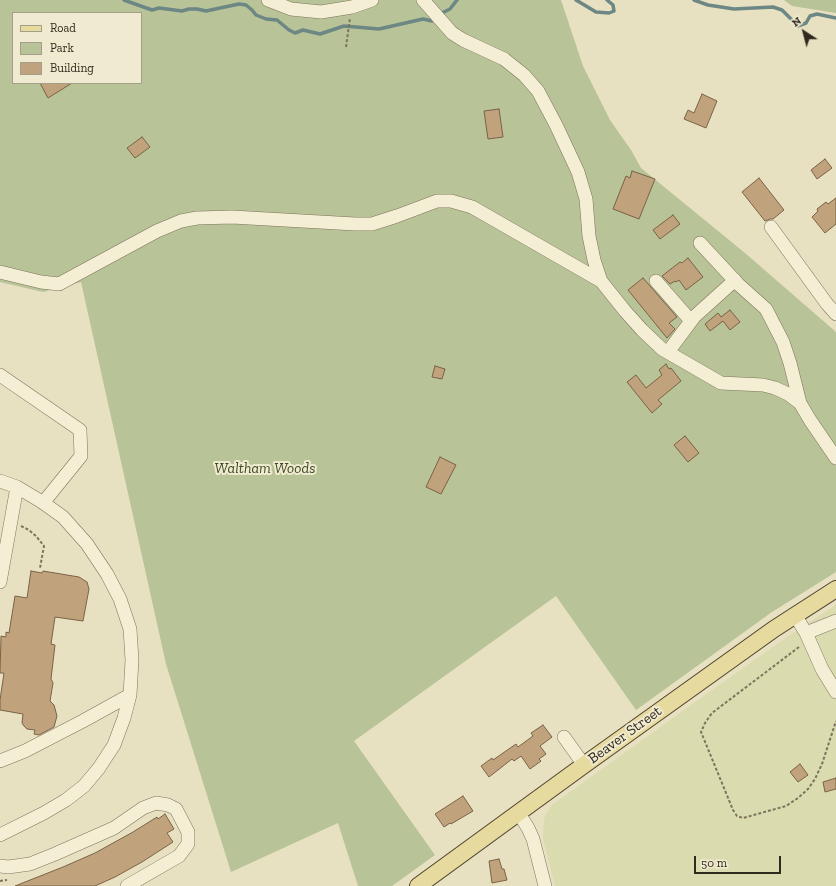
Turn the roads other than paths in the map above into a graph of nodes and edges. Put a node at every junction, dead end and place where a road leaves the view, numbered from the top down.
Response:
1 (268, 0) edge
2 (372, 0) edge
3 (424, 0) edge
4 (771, 227) dead end
5 (700, 243) dead end
6 (0, 272) edge
7 (735, 280) junction
8 (601, 281) junction
9 (656, 281) dead end
10 (836, 314) edge
11 (691, 321) junction
12 (668, 352) junction
13 (0, 375) edge
14 (800, 402) junction
15 (836, 458) edge
16 (0, 481) edge
17 (17, 487) junction
18 (44, 503) junction
19 (0, 582) edge
20 (836, 589) edge
21 (795, 615) junction
22 (836, 620) edge
23 (808, 636) junction
24 (836, 692) edge
25 (130, 695) junction
26 (564, 737) dead end
27 (0, 761) edge
28 (584, 765) junction
29 (518, 812) junction
30 (0, 835) edge
31 (0, 866) edge
32 (127, 886) edge
33 (418, 886) edge
34 (545, 886) edge

1 - 2 street
3 - 8 street
4 - 10 street
5 - 7 street
6 - 8 street
7 - 11 street
7 - 14 street
8 - 12 street
9 - 11 street
11 - 12 street
12 - 14 street
13 - 18 street
14 - 15 street
16 - 17 street
17 - 18 street
17 - 19 street
18 - 25 street
20 - 21 main road, Beaver Street
21 - 23 street
21 - 28 main road, Beaver Street
22 - 23 street
23 - 24 street
25 - 27 street
25 - 30 street
26 - 28 street
28 - 29 main road, Beaver Street
29 - 33 main road, Beaver Street
29 - 34 street
31 - 32 street

